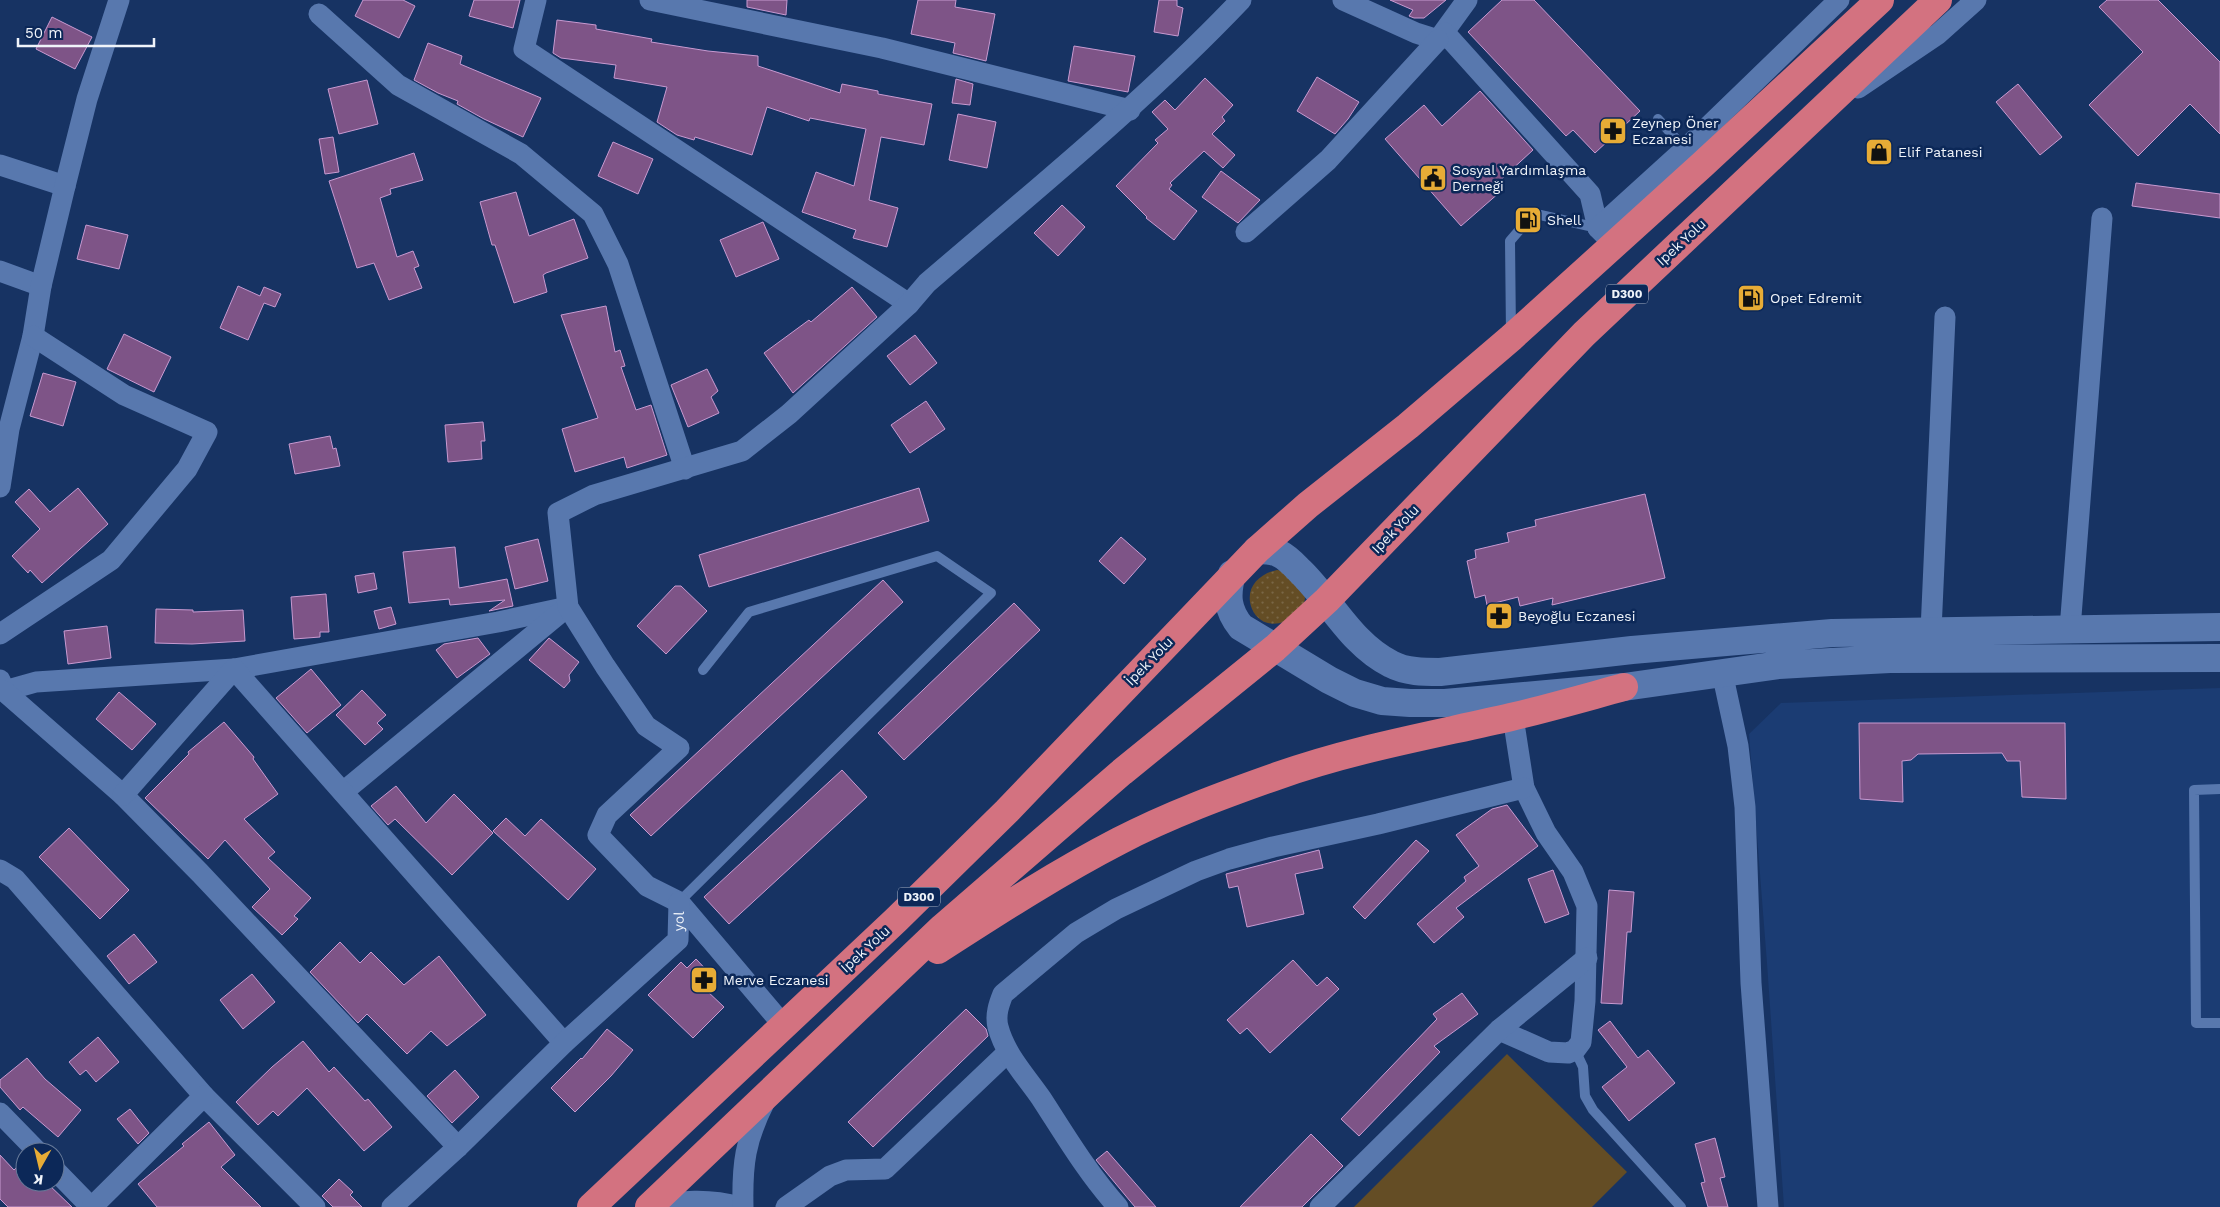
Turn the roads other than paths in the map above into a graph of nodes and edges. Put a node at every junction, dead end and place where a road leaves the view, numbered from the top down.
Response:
1 (536, 0) edge
2 (650, 0) edge
3 (1242, 0) edge
4 (1343, 0) edge
5 (1467, 0) edge
6 (1839, 0) edge
7 (1880, 0) edge
8 (1938, 0) edge
9 (1976, 0) edge
10 (115, 1) edge
11 (319, 14) dead end
12 (1441, 36) junction
13 (1130, 110) junction
14 (1658, 120) dead end
15 (1810, 121) junction
16 (1693, 157) junction
17 (0, 165) edge
18 (65, 186) junction
19 (2102, 218) dead end
20 (1246, 232) dead end
21 (1606, 236) junction
22 (0, 271) edge
23 (41, 286) junction
24 (909, 304) junction
25 (1945, 317) dead end
26 (33, 336) junction
27 (1511, 338) junction
28 (5, 428) edge
29 (685, 469) junction
30 (0, 487) edge
31 (1257, 550) junction
32 (1232, 574) junction
33 (1327, 600) junction
34 (568, 607) junction
35 (2220, 627) edge
36 (2070, 629) junction
37 (1931, 631) junction
38 (0, 634) edge
39 (1275, 648) junction
40 (2220, 658) edge
41 (234, 668) junction
42 (703, 670) dead end
43 (1722, 672) junction
44 (1, 687) edge
45 (1624, 687) junction
46 (1513, 717) junction
47 (1524, 788) junction
48 (2220, 789) edge
49 (343, 792) junction
50 (123, 795) junction
51 (0, 870) edge
52 (679, 902) junction
53 (1587, 958) junction
54 (881, 988) junction
55 (2220, 1023) edge
56 (784, 1026) junction
57 (1499, 1030) junction
58 (564, 1043) junction
59 (1575, 1050) junction
60 (1008, 1052) junction
61 (769, 1094) junction
62 (204, 1096) junction
63 (0, 1113) edge
64 (28, 1142) edge
65 (458, 1146) junction
66 (65, 1180) edge
67 (91, 1207) edge
68 (315, 1207) edge
69 (392, 1207) edge
70 (592, 1207) edge
71 (649, 1207) edge
72 (739, 1207) edge
73 (743, 1207) edge
74 (786, 1207) edge
75 (1118, 1207) edge
76 (1320, 1207) edge
77 (1681, 1207) edge
78 (1768, 1207) edge

1 - 24 street
2 - 13 street
3 - 13 street
4 - 12 street
5 - 12 street
6 - 16 street
7 - 16 highway
8 - 15 highway, Ipek Yolu / D300
9 - 15 street
10 - 18 street
11 - 29 street
12 - 20 street
12 - 21 street
13 - 24 street
14 - 16 lane
15 - 33 highway, Ipek Yolu / D300
16 - 21 highway
17 - 18 street
18 - 23 street
19 - 36 street
21 - 27 highway
21 - 27 lane
22 - 23 street
23 - 26 street
24 - 29 street
25 - 37 street
26 - 28 street
26 - 38 street
27 - 31 highway
28 - 30 street
29 - 34 street
31 - 32 highway
31 - 33 main road
32 - 39 main road
32 - 56 highway, İpek Yolu / D300
33 - 37 main road
33 - 39 highway
34 - 41 street
34 - 49 street
34 - 52 street
35 - 36 main road
36 - 37 main road
39 - 45 main road
39 - 54 highway, D300
40 - 43 main road
41 - 44 street
41 - 49 street
41 - 50 street
42 - 52 lane
43 - 45 main road
43 - 78 street
44 - 50 street
45 - 46 highway
46 - 47 street
46 - 54 highway
47 - 53 street
47 - 60 street
48 - 55 lane
49 - 58 street
50 - 65 street
51 - 62 street
52 - 56 street
52 - 58 street, yol
53 - 57 street
53 - 59 street
54 - 61 highway, D300
56 - 70 highway, İpek Yolu / D300
57 - 59 street
57 - 76 street
58 - 65 street
59 - 77 lane
60 - 74 street
60 - 75 street
61 - 71 highway, D300
61 - 73 street
62 - 67 street
62 - 68 street
63 - 64 street
65 - 69 street
66 - 67 street
71 - 72 street

